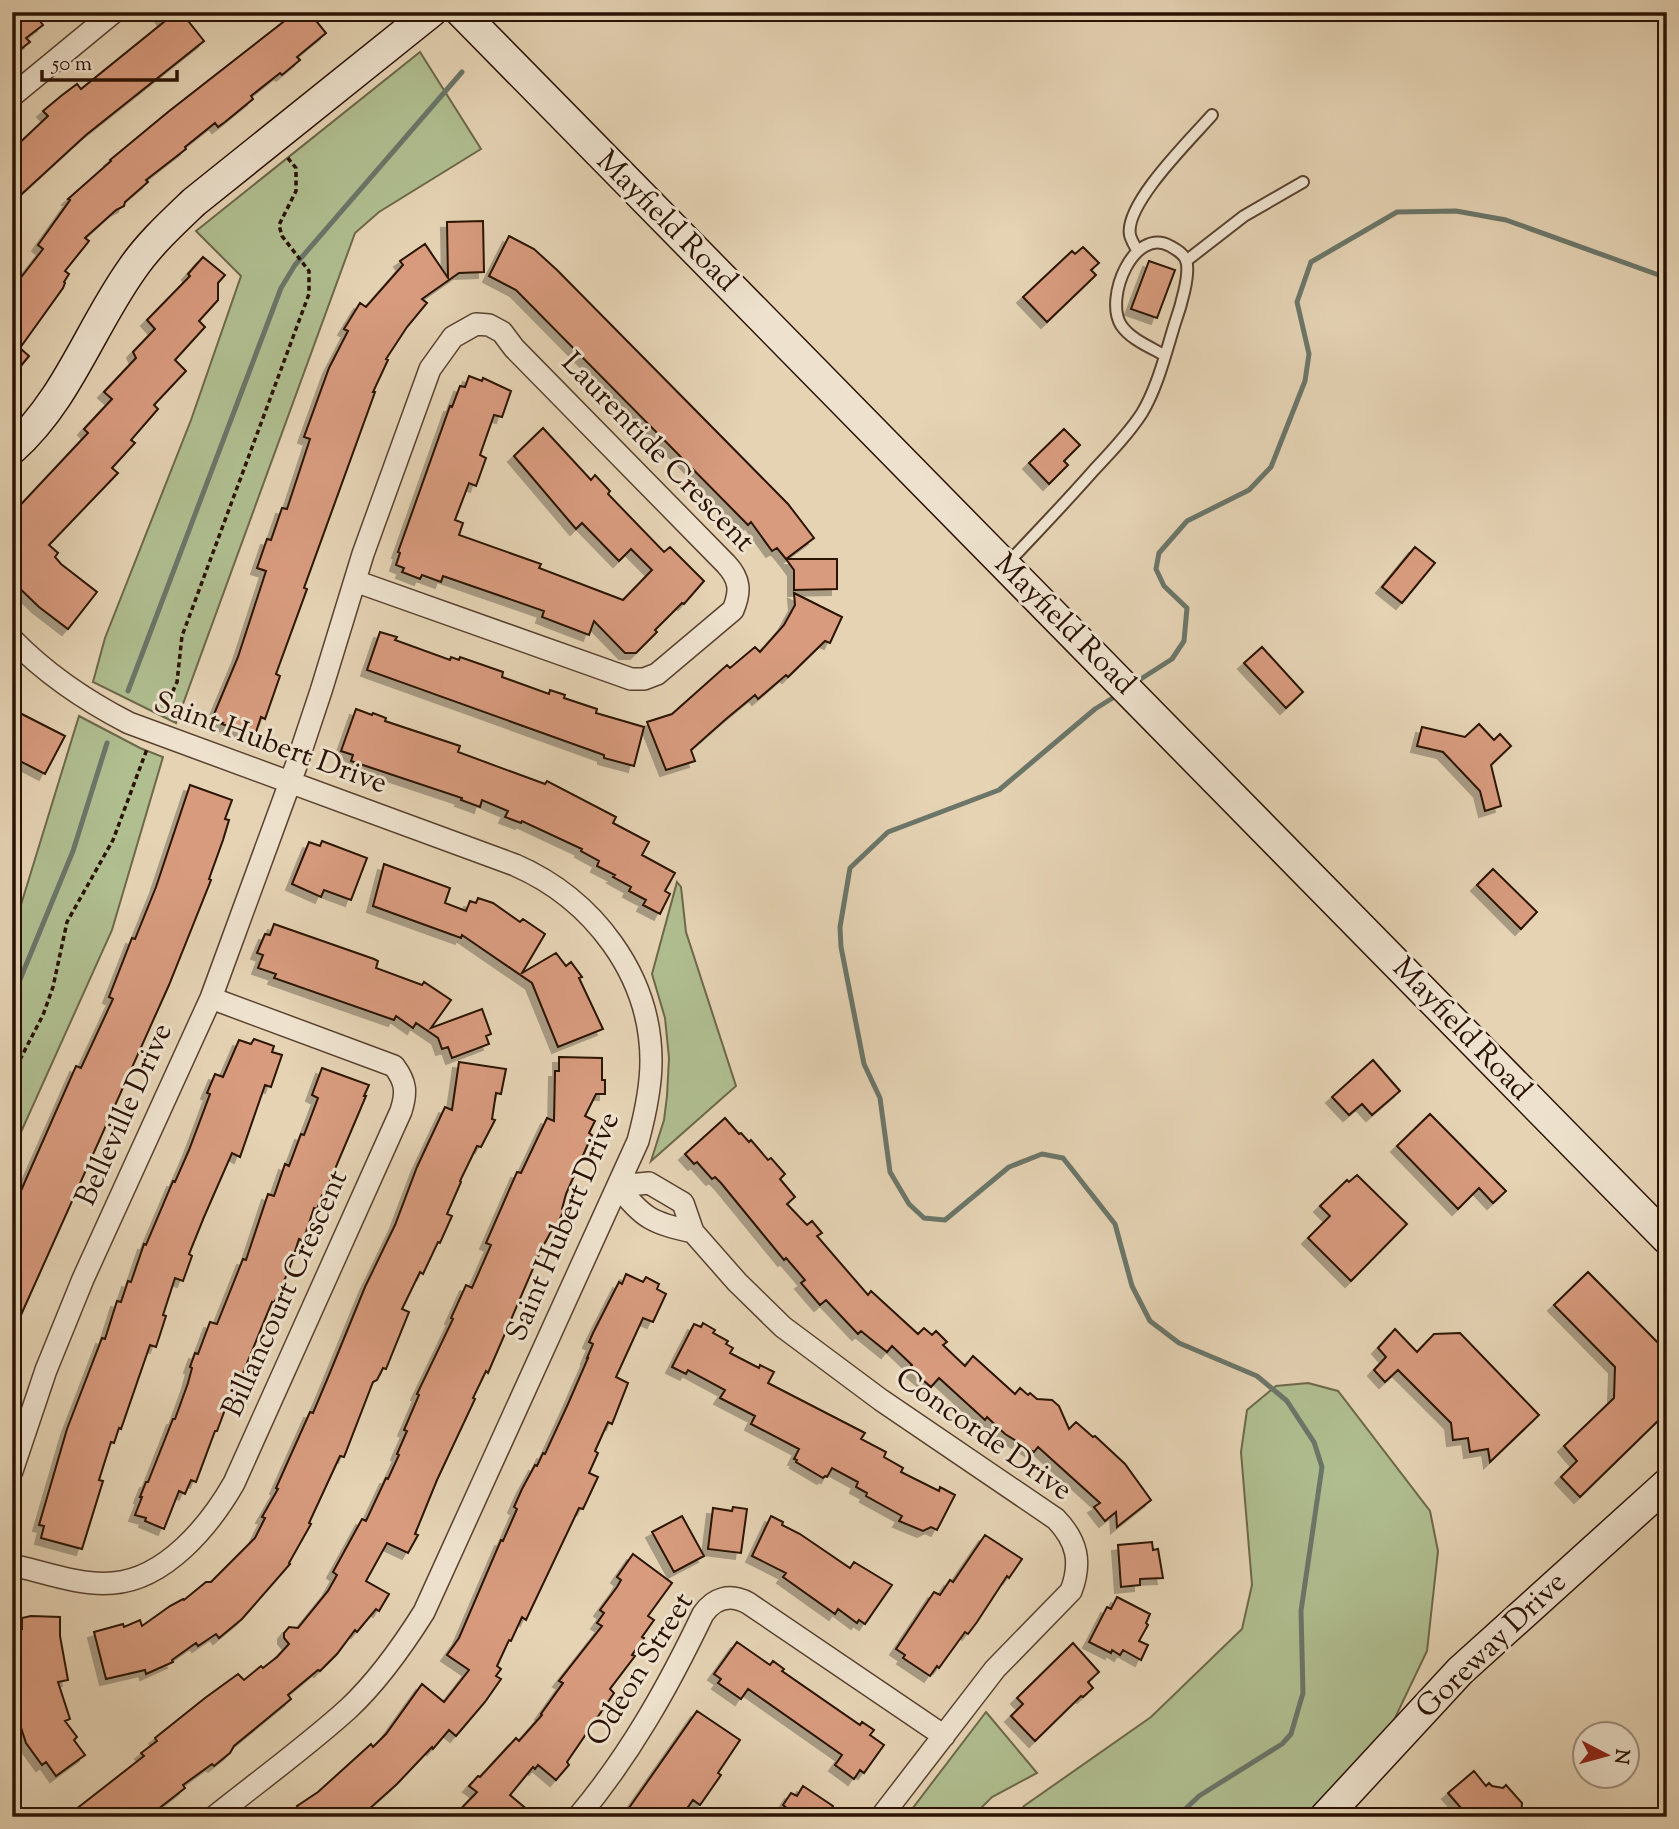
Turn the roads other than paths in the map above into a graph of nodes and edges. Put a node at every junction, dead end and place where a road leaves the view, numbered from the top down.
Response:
1 (114, 12) edge
2 (431, 12) edge
3 (461, 12) edge
4 (12, 96) edge
5 (1212, 115) dead end
6 (1303, 182) dead end
7 (1138, 250) junction
8 (1186, 261) junction
9 (1164, 355) junction
10 (12, 449) edge
11 (1005, 566) junction
12 (355, 581) junction
13 (12, 639) edge
14 (289, 783) junction
15 (211, 998) junction
16 (618, 1186) junction
17 (693, 1232) junction
18 (1667, 1239) edge
19 (12, 1471) edge
20 (1667, 1485) edge
21 (12, 1565) edge
22 (944, 1736) junction
23 (1332, 1815) edge
24 (214, 1817) edge
25 (578, 1817) edge
26 (881, 1817) edge

1 - 4 street
2 - 10 main road
3 - 11 main road, Mayfield Road
5 - 7 lane
6 - 8 lane
7 - 8 lane
7 - 9 lane
8 - 9 lane
9 - 11 lane
11 - 18 main road, Mayfield Road
12 - 12 street, Laurentide Crescent
12 - 14 street, Laurentide Crescent
13 - 14 street, Saint Hubert Drive
14 - 15 street, Belleville Drive
14 - 16 street, Saint Hubert Drive
15 - 19 street, Belleville Drive
15 - 21 street, Billancourt Crescent
16 - 17 street
16 - 17 street, Concorde Drive
16 - 24 street, Saint Hubert Drive
17 - 22 street, Concorde Drive
20 - 23 main road, Goreway Drive
22 - 25 street, Odeon Street
22 - 26 street, Concorde Drive

